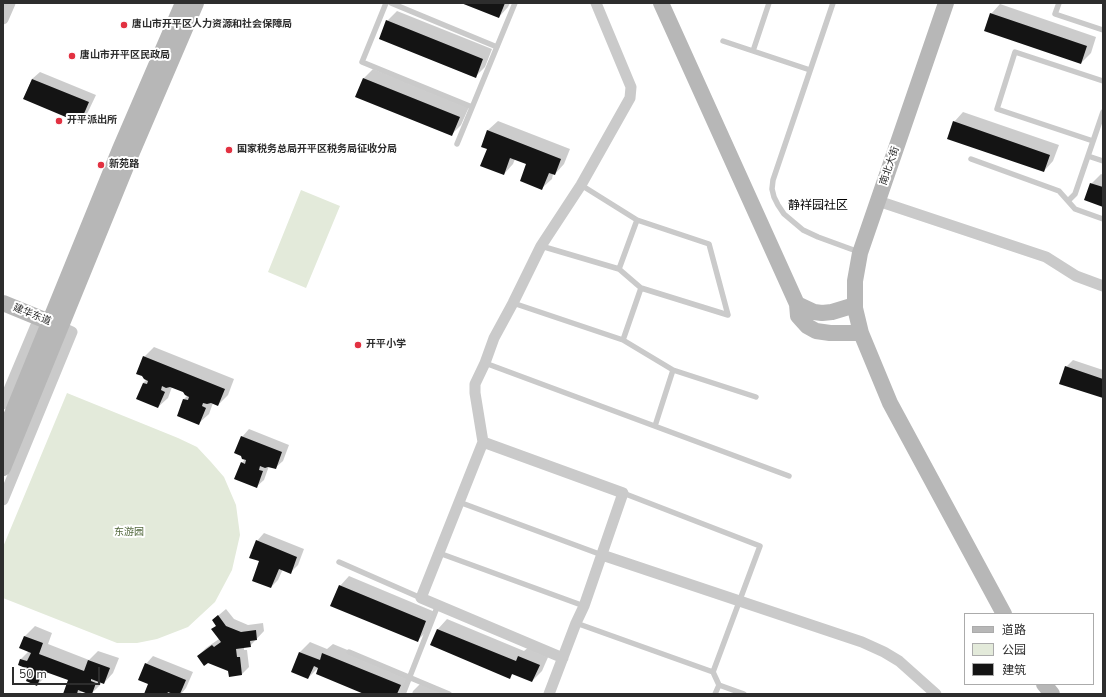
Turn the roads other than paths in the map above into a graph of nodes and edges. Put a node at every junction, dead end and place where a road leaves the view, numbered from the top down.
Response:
1 (10, 3) edge
2 (183, 3) edge
3 (196, 3) edge
4 (386, 3) edge
5 (391, 3) edge
6 (515, 3) edge
7 (596, 3) edge
8 (661, 3) edge
9 (769, 3) edge
10 (833, 3) edge
11 (946, 3) edge
12 (1059, 3) edge
13 (3, 19) edge
14 (1103, 30) edge
15 (723, 41) dead end
16 (497, 47) junction
17 (752, 51) junction
18 (810, 70) junction
19 (1103, 81) edge
20 (472, 107) junction
21 (1103, 112) edge
22 (1093, 140) junction
23 (457, 144) dead end
24 (1088, 156) junction
25 (971, 159) dead end
26 (1103, 161) edge
27 (581, 185) junction
28 (878, 201) junction
29 (1068, 201) junction
30 (1103, 219) edge
31 (637, 220) junction
32 (541, 246) junction
33 (860, 253) junction
34 (619, 269) junction
35 (1103, 286) edge
36 (641, 288) junction
37 (3, 303) edge
38 (513, 303) junction
39 (797, 304) junction
40 (855, 305) junction
41 (50, 322) junction
42 (861, 333) junction
43 (624, 340) junction
44 (485, 363) junction
45 (673, 370) junction
46 (756, 397) dead end
47 (3, 404) edge
48 (655, 426) junction
49 (3, 436) edge
50 (482, 442) junction
51 (3, 468) edge
52 (789, 476) dead end
53 (623, 493) junction
54 (3, 500) edge
55 (459, 502) junction
56 (438, 552) junction
57 (602, 554) junction
58 (339, 562) dead end
59 (421, 598) junction
60 (740, 601) junction
61 (438, 605) junction
62 (584, 606) junction
63 (1003, 613) edge
64 (576, 623) junction
65 (349, 652) dead end
66 (563, 658) junction
67 (713, 672) junction
68 (410, 677) junction
69 (719, 685) junction
70 (1045, 685) edge
71 (403, 694) edge
72 (449, 694) edge
73 (549, 694) edge
74 (715, 694) edge
75 (744, 694) edge
76 (936, 694) edge
77 (1052, 694) edge

1 - 13 street
2 - 41 street
3 - 41 street
4 - 20 lane
5 - 16 lane
6 - 16 lane
7 - 27 street
8 - 39 street
9 - 17 lane
10 - 18 lane
11 - 28 street, 南北大街
12 - 14 lane
15 - 17 lane
16 - 20 lane
17 - 18 lane
18 - 33 lane
19 - 22 lane
20 - 23 lane
21 - 22 lane
22 - 24 lane
24 - 26 lane
24 - 29 lane
25 - 29 lane
27 - 31 lane
27 - 32 street
28 - 33 street, 南北大街
28 - 35 street
29 - 30 lane
31 - 34 lane
31 - 36 lane
32 - 34 lane
32 - 38 street
33 - 40 street, 南北大街
34 - 36 lane
36 - 43 lane
37 - 41 street, 建华东道
38 - 43 lane
38 - 44 street
39 - 40 street
39 - 42 street
40 - 42 street, 南北大街
41 - 47 street
41 - 49 street
41 - 51 street
41 - 54 street
42 - 63 street, 南北大街
43 - 45 lane
44 - 48 lane
44 - 50 street
45 - 46 lane
45 - 48 lane
48 - 52 lane
50 - 53 street
50 - 55 street
53 - 57 street
53 - 60 lane
55 - 56 street
55 - 57 lane
56 - 59 street
56 - 62 lane
57 - 60 street
57 - 62 street
58 - 59 lane
59 - 61 street
60 - 67 lane
60 - 76 street
61 - 66 street
61 - 68 lane
62 - 64 street
64 - 66 street
64 - 67 lane
65 - 68 lane
66 - 73 street
67 - 69 lane
68 - 71 lane
68 - 72 lane
69 - 74 lane
69 - 75 lane
70 - 77 street

